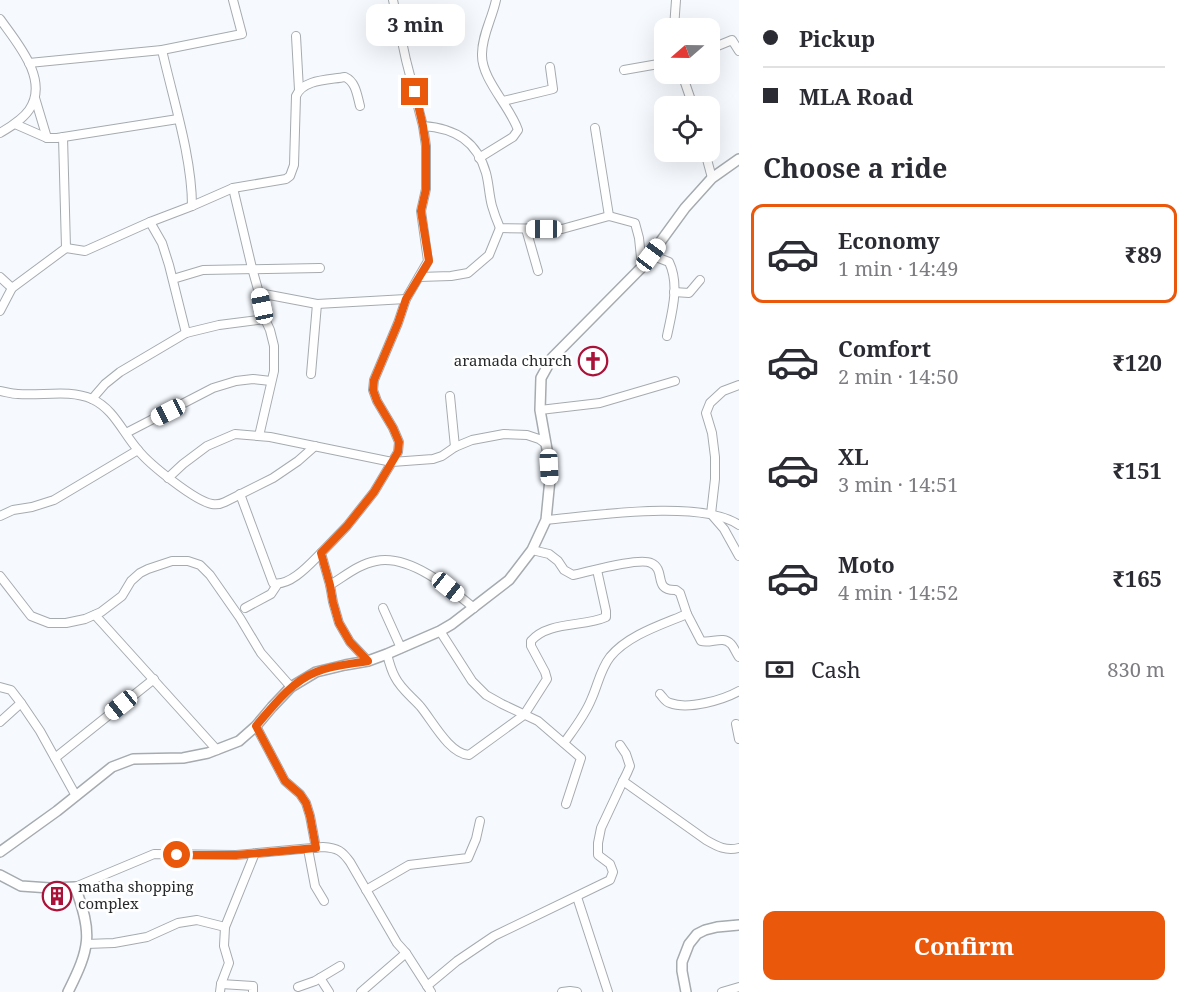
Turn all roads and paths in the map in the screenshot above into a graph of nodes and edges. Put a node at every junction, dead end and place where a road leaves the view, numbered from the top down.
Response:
1 (233, 0) edge
2 (393, 0) edge
3 (496, 0) edge
4 (676, 0) edge
5 (675, 18) edge
6 (0, 19) edge
7 (296, 36) dead end
8 (720, 45) edge
9 (162, 50) junction
10 (739, 51) edge
11 (29, 63) junction
12 (654, 65) edge
13 (550, 66) dead end
14 (624, 70) dead end
15 (299, 90) junction
16 (35, 98) junction
17 (503, 101) junction
18 (360, 106) dead end
19 (178, 119) junction
20 (15, 124) junction
21 (423, 126) junction
22 (595, 128) dead end
23 (0, 133) edge
24 (63, 137) junction
25 (47, 138) junction
26 (479, 158) junction
27 (739, 159) edge
28 (708, 162) edge
29 (712, 178) junction
30 (233, 188) junction
31 (192, 206) junction
32 (609, 216) junction
33 (150, 222) junction
34 (500, 228) junction
35 (526, 229) junction
36 (66, 248) junction
37 (651, 255) junction
38 (642, 267) junction
39 (252, 268) junction
40 (320, 268) dead end
41 (538, 271) dead end
42 (419, 277) junction
43 (0, 278) edge
44 (173, 279) junction
45 (700, 280) dead end
46 (12, 288) junction
47 (674, 292) junction
48 (260, 293) junction
49 (406, 299) junction
50 (317, 304) junction
51 (0, 310) edge
52 (265, 319) junction
53 (186, 333) junction
54 (667, 336) dead end
55 (311, 374) dead end
56 (271, 381) junction
57 (675, 381) dead end
58 (739, 385) edge
59 (0, 391) edge
60 (450, 396) dead end
61 (92, 399) junction
62 (540, 411) junction
63 (126, 433) junction
64 (260, 436) junction
65 (546, 444) junction
66 (315, 446) junction
67 (455, 447) junction
68 (138, 450) junction
69 (392, 462) junction
70 (168, 478) junction
71 (240, 494) junction
72 (711, 514) junction
73 (0, 516) edge
74 (546, 520) junction
75 (739, 525) edge
76 (532, 550) junction
77 (321, 553) junction
78 (739, 556) edge
79 (597, 570) junction
80 (0, 576) edge
81 (277, 585) junction
82 (330, 585) junction
83 (245, 608) dead end
84 (383, 608) dead end
85 (474, 608) junction
86 (687, 614) junction
87 (95, 615) junction
88 (440, 631) junction
89 (401, 648) junction
90 (387, 654) junction
91 (739, 657) edge
92 (368, 661) junction
93 (154, 679) junction
94 (0, 687) edge
95 (291, 687) junction
96 (739, 691) edge
97 (660, 694) dead end
98 (21, 703) junction
99 (524, 715) junction
100 (0, 722) edge
101 (736, 724) dead end
102 (256, 726) junction
103 (739, 739) edge
104 (564, 743) junction
105 (620, 745) dead end
106 (217, 750) junction
107 (55, 758) junction
108 (622, 781) junction
109 (76, 796) junction
110 (566, 804) dead end
111 (480, 821) dead end
112 (312, 848) junction
113 (739, 848) edge
114 (0, 852) edge
115 (255, 854) junction
116 (0, 875) edge
117 (75, 887) junction
118 (366, 890) junction
119 (577, 897) junction
120 (324, 901) dead end
121 (739, 925) edge
122 (225, 927) junction
123 (86, 944) junction
124 (406, 953) junction
125 (340, 966) dead end
126 (320, 978) junction
127 (298, 987) dead end
128 (739, 987) edge
129 (221, 988) edge
130 (429, 989) edge
131 (68, 992) edge
132 (253, 992) edge
133 (329, 992) edge
134 (361, 992) edge
135 (562, 992) edge
136 (577, 992) edge
137 (608, 992) edge
138 (686, 992) edge
139 (722, 992) edge

1 - 9 street
2 - 21 street
3 - 17 street
4 - 5 street
6 - 11 street
7 - 15 street
8 - 10 street
9 - 11 street
9 - 19 street
11 - 16 street
12 - 14 street
13 - 17 street
15 - 18 street
15 - 30 street
16 - 20 street
16 - 25 street
17 - 26 street
19 - 24 street
19 - 31 street
20 - 23 street
20 - 25 street
21 - 26 street
21 - 42 street
22 - 32 street
24 - 25 street
24 - 36 street
26 - 34 street
27 - 29 street
28 - 29 street
29 - 37 street
30 - 31 street
30 - 39 street
31 - 33 street
32 - 35 street
32 - 38 street
33 - 36 street
33 - 44 street
34 - 35 street
34 - 42 street
35 - 41 street
36 - 46 street
37 - 38 street
37 - 47 street
38 - 62 street
39 - 40 street
39 - 44 street
39 - 48 street
42 - 49 street
43 - 46 street
44 - 53 street
45 - 47 street
46 - 51 street
47 - 54 street
48 - 50 street
48 - 52 street
49 - 50 street
49 - 69 street
50 - 55 street
52 - 53 street
52 - 56 street
53 - 61 street
56 - 63 street
56 - 64 street
57 - 62 street
58 - 72 street
59 - 61 street
60 - 67 street
61 - 63 street
62 - 65 street
63 - 68 street
64 - 66 street
64 - 70 street
65 - 67 street
65 - 74 street
66 - 69 street
66 - 71 street
67 - 69 street
68 - 70 street
68 - 73 street
69 - 77 street
70 - 71 street
71 - 81 street
72 - 74 street
72 - 75 street
72 - 78 street
74 - 76 street
76 - 79 street
76 - 85 street
77 - 81 street
77 - 82 street
79 - 86 street
79 - 99 street
80 - 87 street
81 - 83 street
82 - 85 street
82 - 92 street
84 - 89 street
85 - 88 street
86 - 91 street
86 - 104 street
87 - 93 street
87 - 95 street
88 - 89 street
88 - 99 street
89 - 90 street
90 - 92 street
90 - 99 street
92 - 95 street
93 - 106 street
93 - 107 street
94 - 98 street
95 - 102 street
96 - 97 street
98 - 100 street
98 - 107 street
99 - 104 street
101 - 103 street
102 - 106 street
102 - 112 street
104 - 110 street
105 - 108 street
106 - 109 street
107 - 109 street
108 - 113 street
108 - 119 street
109 - 114 street
111 - 118 street
112 - 115 street
112 - 118 street
112 - 120 street
115 - 117 street
115 - 122 street
116 - 117 street
117 - 123 street
118 - 124 street
119 - 130 street
119 - 137 street
121 - 138 street
122 - 123 street
122 - 129 street
123 - 131 street
124 - 130 street
124 - 134 street
125 - 126 street
126 - 127 street
126 - 133 street
128 - 139 street
129 - 132 street
135 - 136 street

